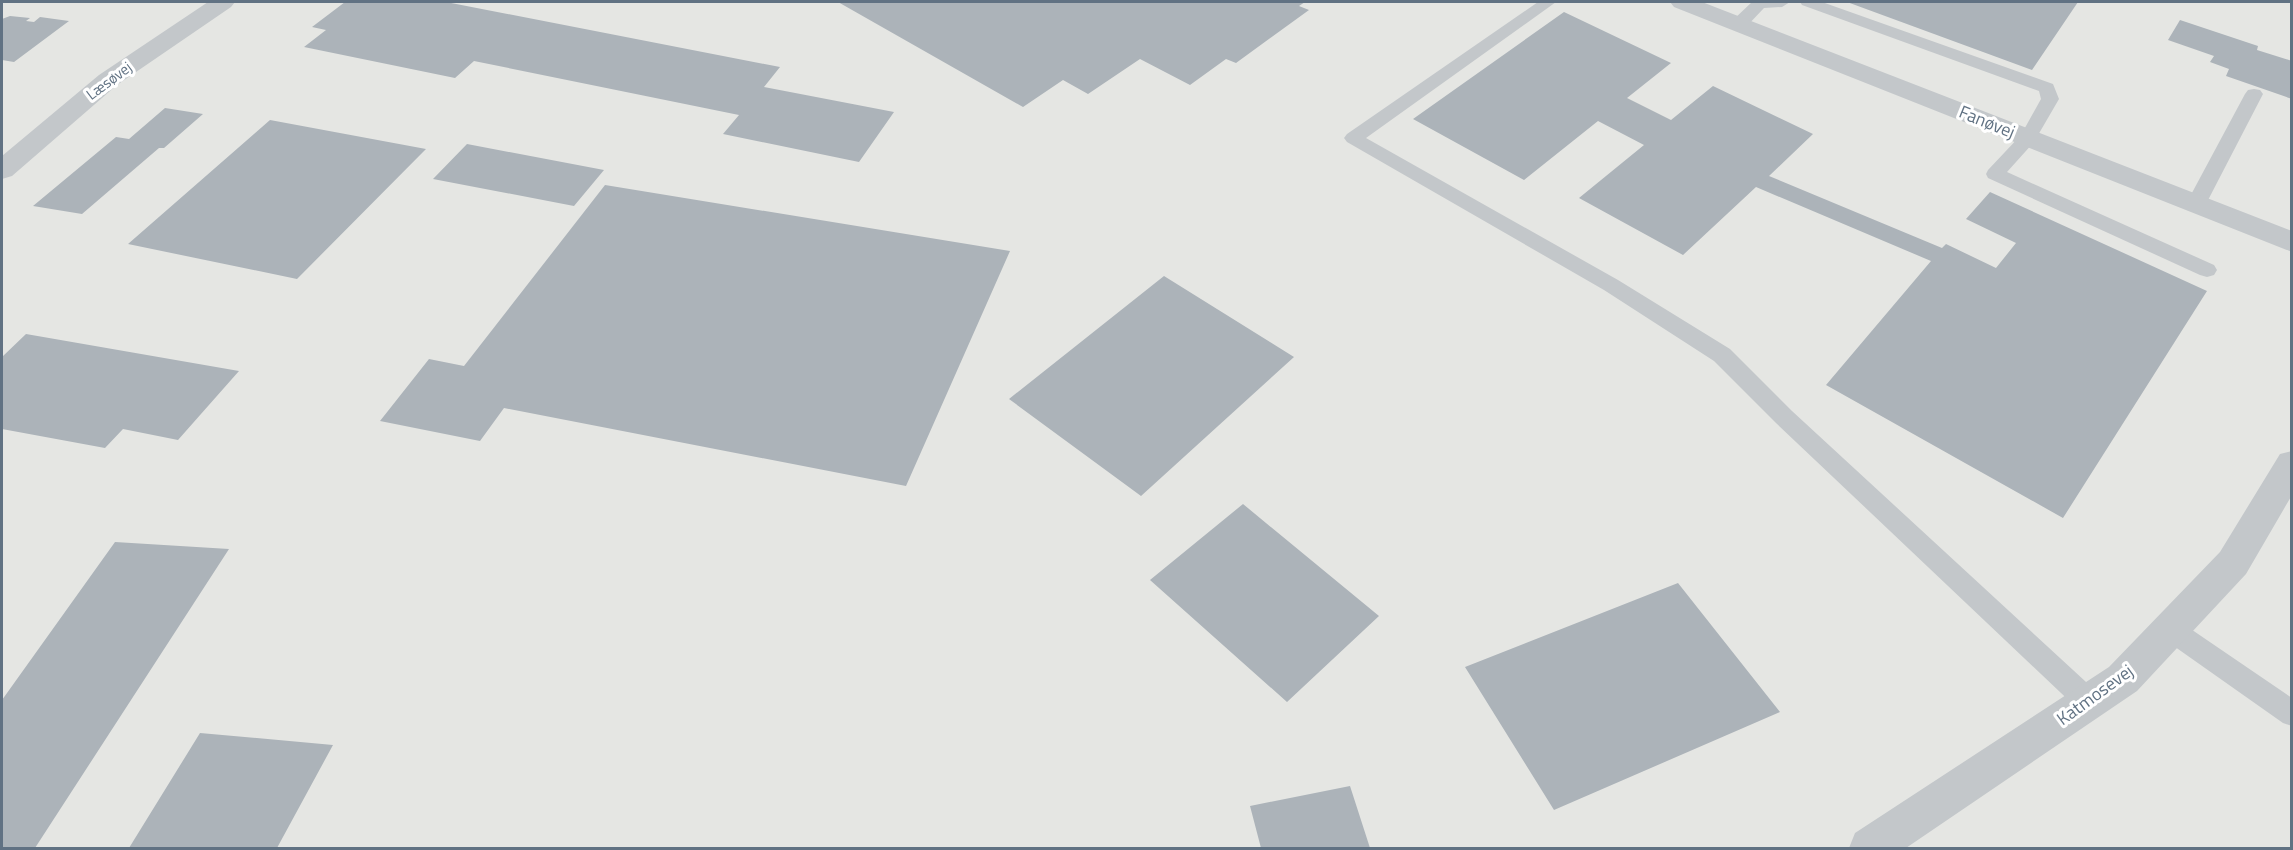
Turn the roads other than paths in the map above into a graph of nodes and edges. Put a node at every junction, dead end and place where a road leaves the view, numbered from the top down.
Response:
1 (223, 2) edge
2 (1548, 2) edge
3 (1682, 2) edge
4 (1782, 2) edge
5 (1808, 2) edge
6 (1739, 24) junction
7 (2254, 93) dead end
8 (2028, 138) junction
9 (2, 170) edge
10 (2196, 204) junction
11 (2292, 242) edge
12 (2207, 270) dead end
13 (2292, 464) edge
14 (2170, 629) junction
15 (2089, 702) junction
16 (2292, 714) edge
17 (1870, 849) edge

1 - 9 street, Læsøvej
2 - 15 lane
3 - 6 street, Fanøvej
4 - 6 lane
5 - 8 lane
6 - 8 street, Fanøvej
7 - 10 lane
8 - 10 street, Fanøvej
8 - 12 lane
10 - 11 street, Fanøvej
13 - 14 street, Katmosevej
14 - 15 street, Katmosevej
14 - 16 lane
15 - 17 street, Katmosevej

